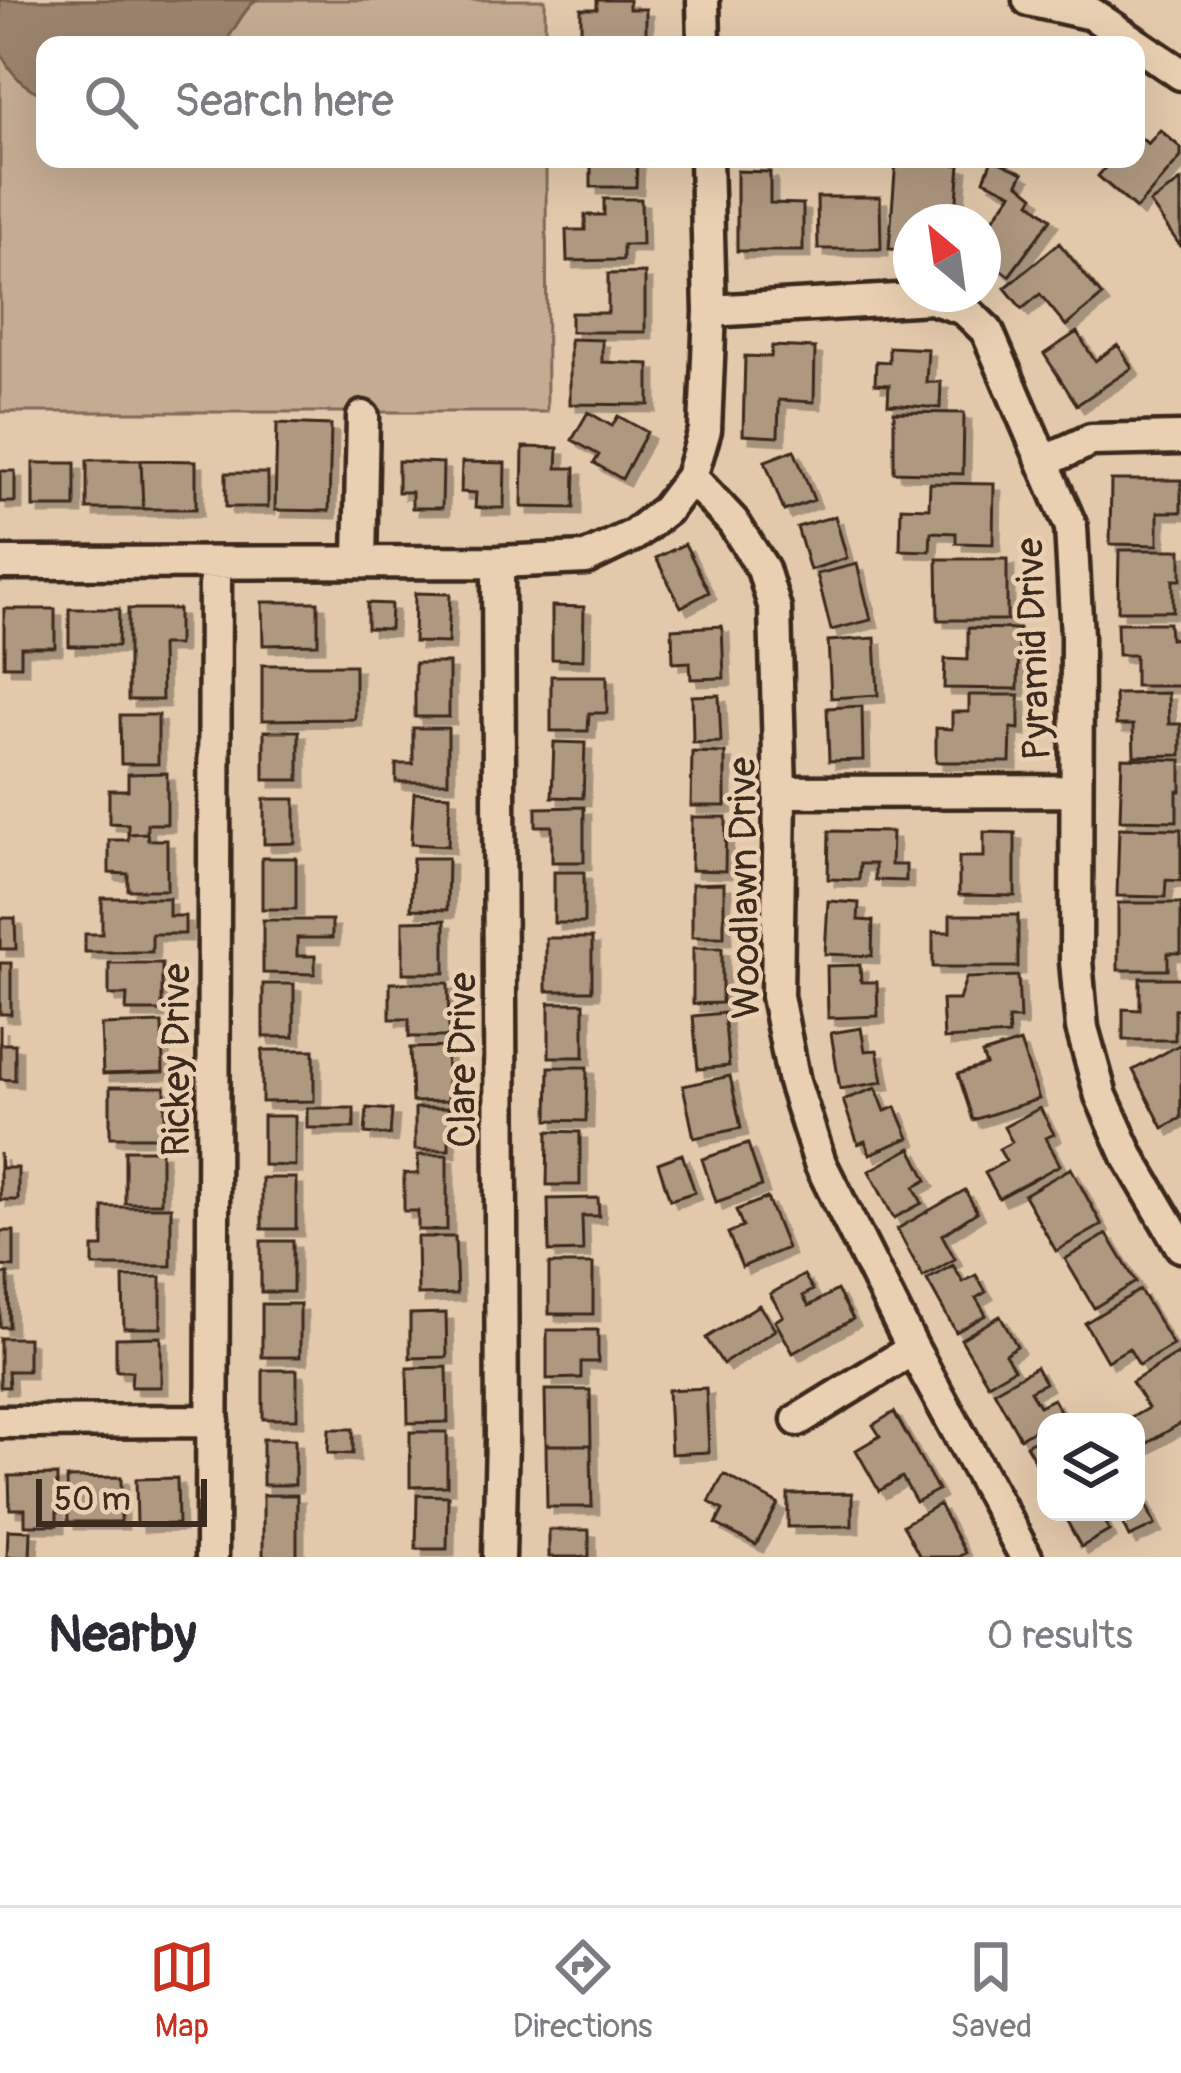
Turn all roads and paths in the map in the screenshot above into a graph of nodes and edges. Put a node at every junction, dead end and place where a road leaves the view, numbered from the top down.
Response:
1 (703, 0) edge
2 (1029, 0) edge
3 (704, 36) edge
4 (1125, 36) edge
5 (1145, 50) edge
6 (1181, 74) edge
7 (706, 168) edge
8 (710, 311) junction
9 (363, 417) dead end
10 (1181, 438) edge
11 (1043, 462) junction
12 (691, 477) junction
13 (360, 561) junction
14 (498, 562) junction
15 (0, 563) edge
16 (214, 563) junction
17 (1076, 791) junction
18 (781, 792) junction
19 (1181, 1246) edge
20 (913, 1349) junction
21 (798, 1420) dead end
22 (213, 1421) junction
23 (0, 1422) edge
24 (212, 1557) edge
25 (499, 1557) edge
26 (1026, 1557) edge

1 - 3 street
2 - 4 street
5 - 6 street
7 - 8 street
8 - 11 street, Pyramid Drive
8 - 12 street
9 - 13 street
10 - 11 street
11 - 17 street, Pyramid Drive
12 - 14 street
12 - 18 street, Woodlawn Drive
13 - 14 street
13 - 16 street
14 - 25 street, Clare Drive
15 - 16 street
16 - 22 street, Rickey Drive
17 - 18 street
17 - 19 street, Pyramid Drive
18 - 20 street, Woodlawn Drive
20 - 21 street
20 - 26 street, Woodlawn Drive
22 - 23 street
22 - 24 street, Rickey Drive

